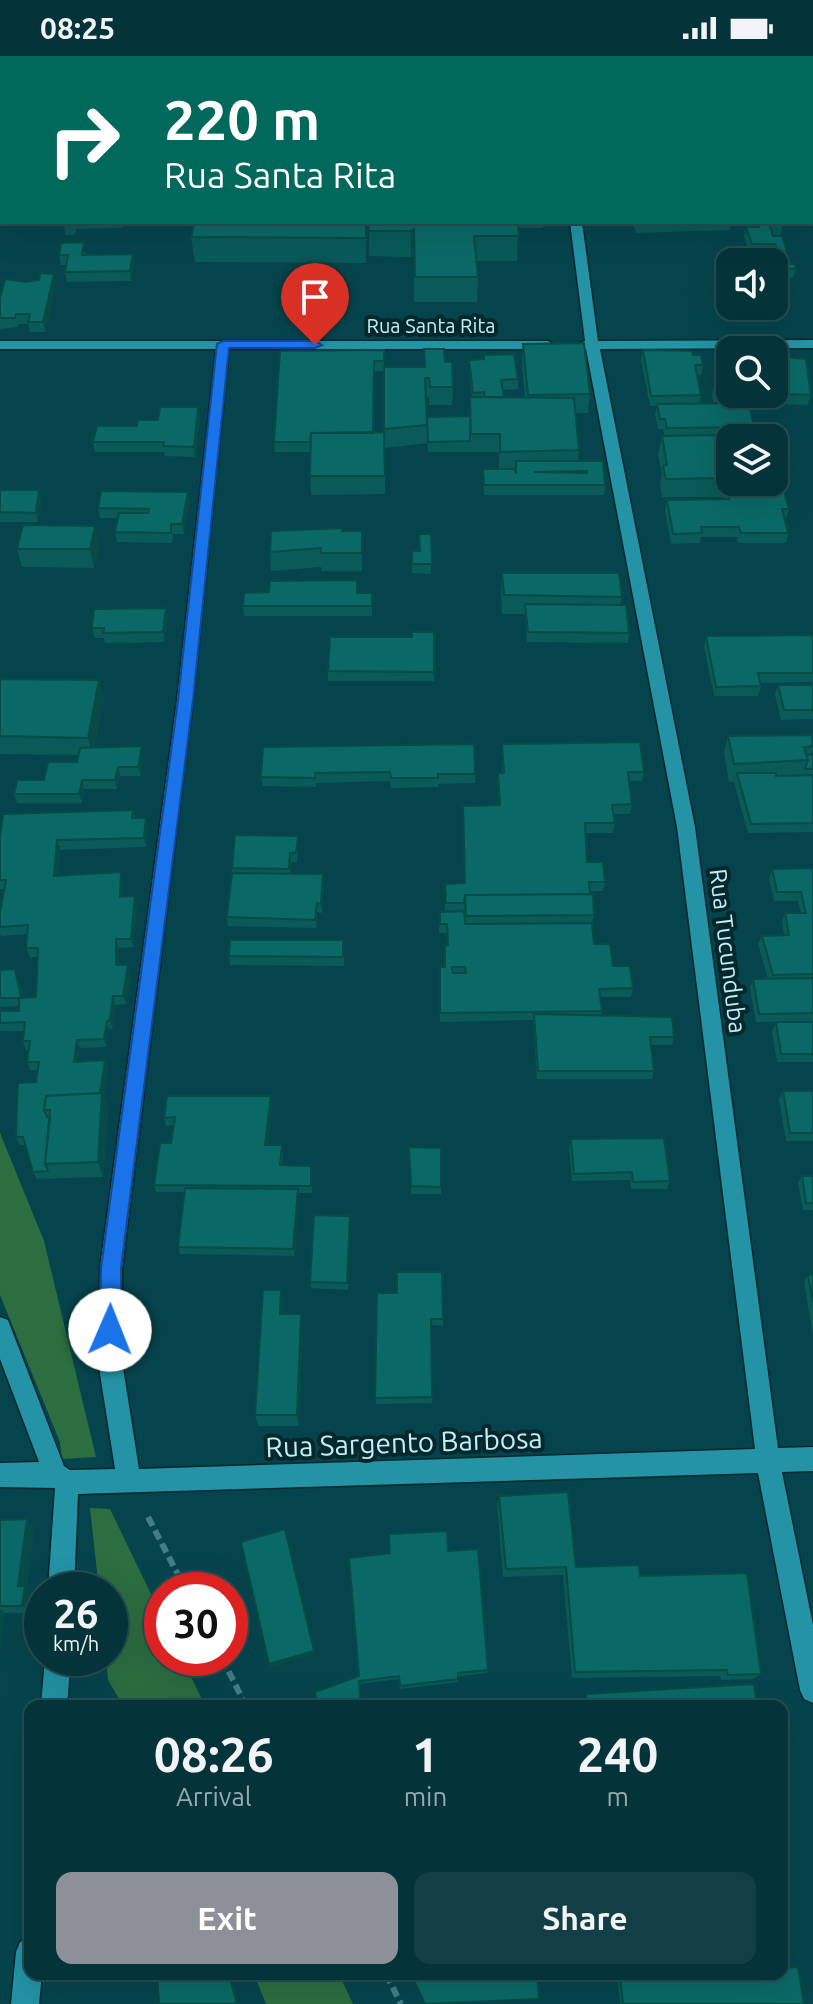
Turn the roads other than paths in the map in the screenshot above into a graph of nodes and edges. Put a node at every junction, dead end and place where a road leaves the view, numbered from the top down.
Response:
1 (576, 224) edge
2 (223, 344) junction
3 (813, 344) edge
4 (0, 345) edge
5 (592, 345) junction
6 (0, 1328) edge
7 (813, 1459) edge
8 (768, 1460) junction
9 (0, 1475) edge
10 (61, 1478) junction
11 (129, 1481) junction
12 (61, 1572) edge
13 (56, 1676) edge
14 (813, 1690) edge
15 (54, 1700) edge
16 (27, 1980) edge
17 (25, 2004) edge

1 - 5 street, Rua Tucunduba
2 - 4 street, Rua Santa Rita
2 - 5 street, Rua Santa Rita
2 - 11 street
3 - 5 street, Rua Santa Rita
5 - 8 street, Rua Tucunduba
6 - 10 street
7 - 8 street, Rua Sargento Barbosa
8 - 11 street, Rua Sargento Barbosa
8 - 14 street, Rua Tucunduba
9 - 10 street, Rua Sargento Barbosa
10 - 11 street, Rua Sargento Barbosa
10 - 12 street
13 - 15 street
16 - 17 street

